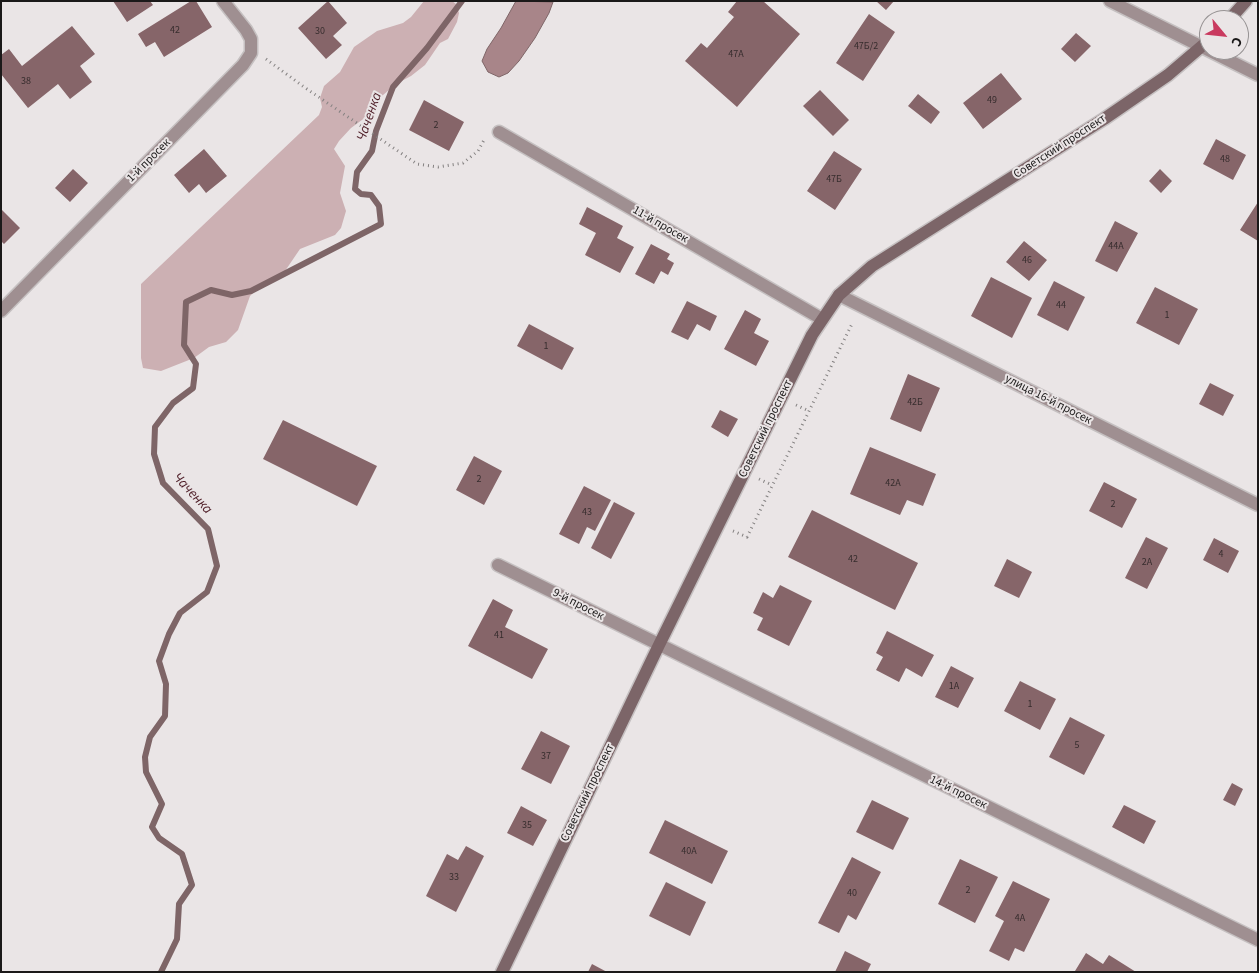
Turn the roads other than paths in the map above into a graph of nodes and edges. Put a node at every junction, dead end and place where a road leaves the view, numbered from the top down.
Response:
1 (223, 1) edge
2 (1110, 1) edge
3 (1199, 41) edge
4 (1199, 50) edge
5 (1233, 60) edge
6 (1258, 75) edge
7 (499, 132) road end
8 (839, 296) junction
9 (1, 311) edge
10 (822, 319) junction
11 (1258, 505) edge
12 (498, 565) dead end
13 (659, 645) junction
14 (1258, 940) edge
15 (502, 972) edge

1 - 9 street, 1-й просек
2 - 3 street
4 - 8 street, Советский проспект
5 - 6 street
7 - 10 street, 11-й просек
8 - 10 street, Советский проспект
8 - 11 street, улица 16-й просек
10 - 13 street, Советский проспект
12 - 13 street, 9-й просек
13 - 14 street, 14-й просек
13 - 15 street, Советский проспект

